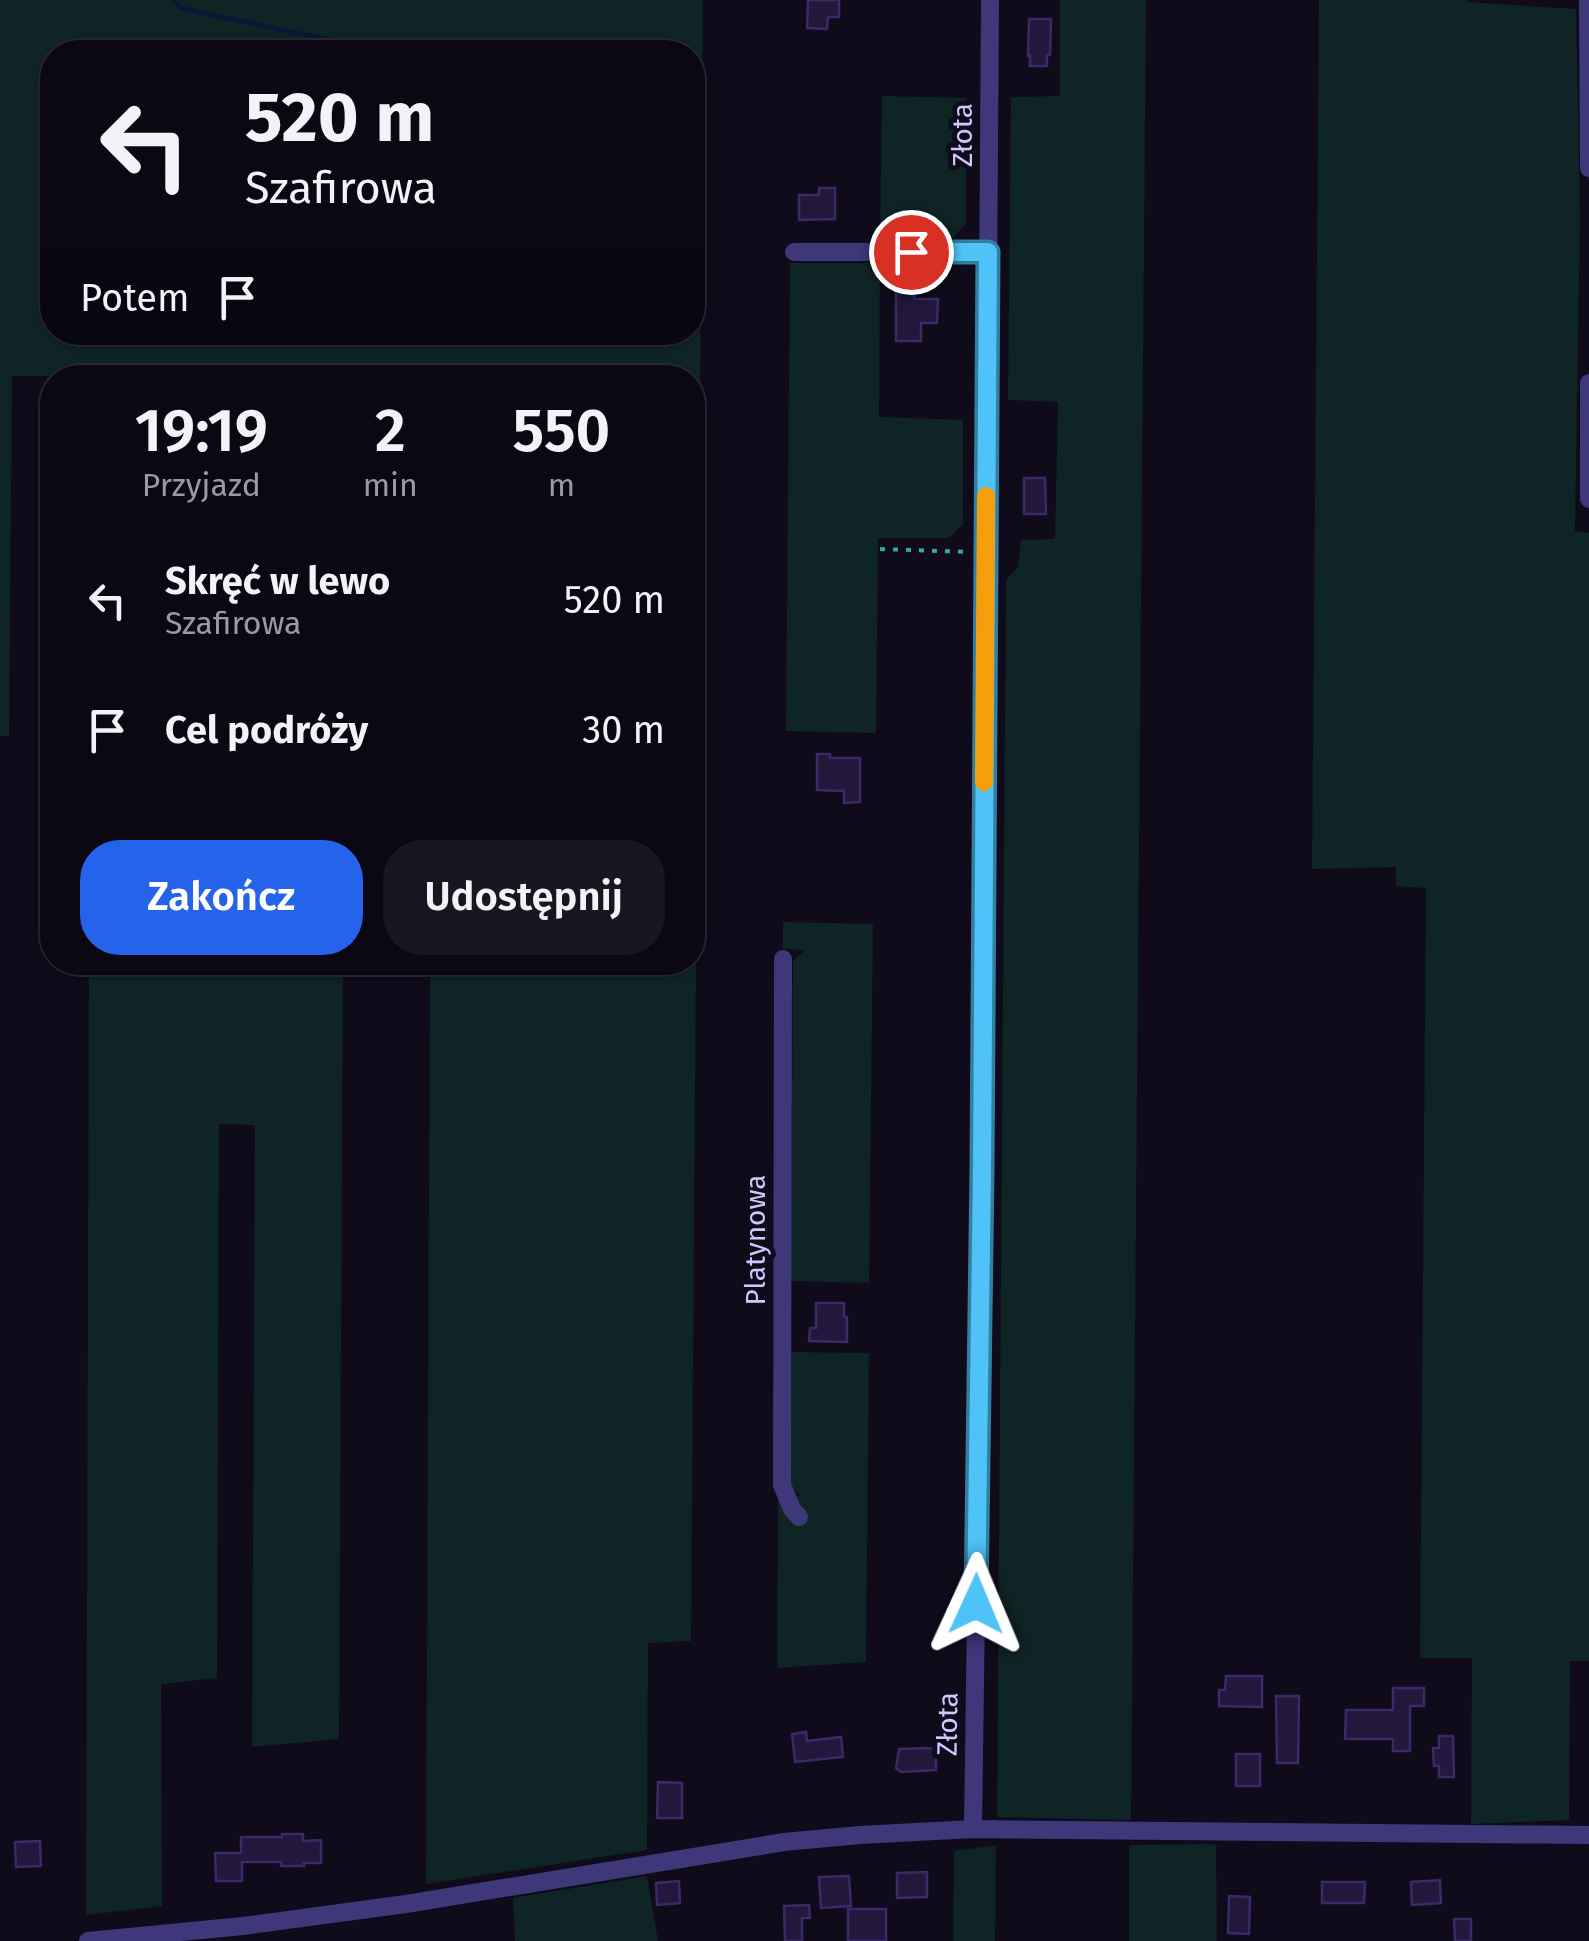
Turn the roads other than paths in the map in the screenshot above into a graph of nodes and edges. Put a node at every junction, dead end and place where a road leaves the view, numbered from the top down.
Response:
1 (990, 0) edge
2 (1588, 0) edge
3 (1589, 168) edge
4 (794, 252) dead end
5 (988, 252) junction
6 (1589, 383) edge
7 (1589, 499) edge
8 (783, 959) dead end
9 (798, 1517) dead end
10 (973, 1830) junction
11 (1589, 1836) edge
12 (88, 1941) edge

1 - 5 street, Złota
2 - 3 street
4 - 5 street
5 - 10 street, Złota
6 - 7 street
8 - 9 street, Platynowa
10 - 11 street
10 - 12 street

